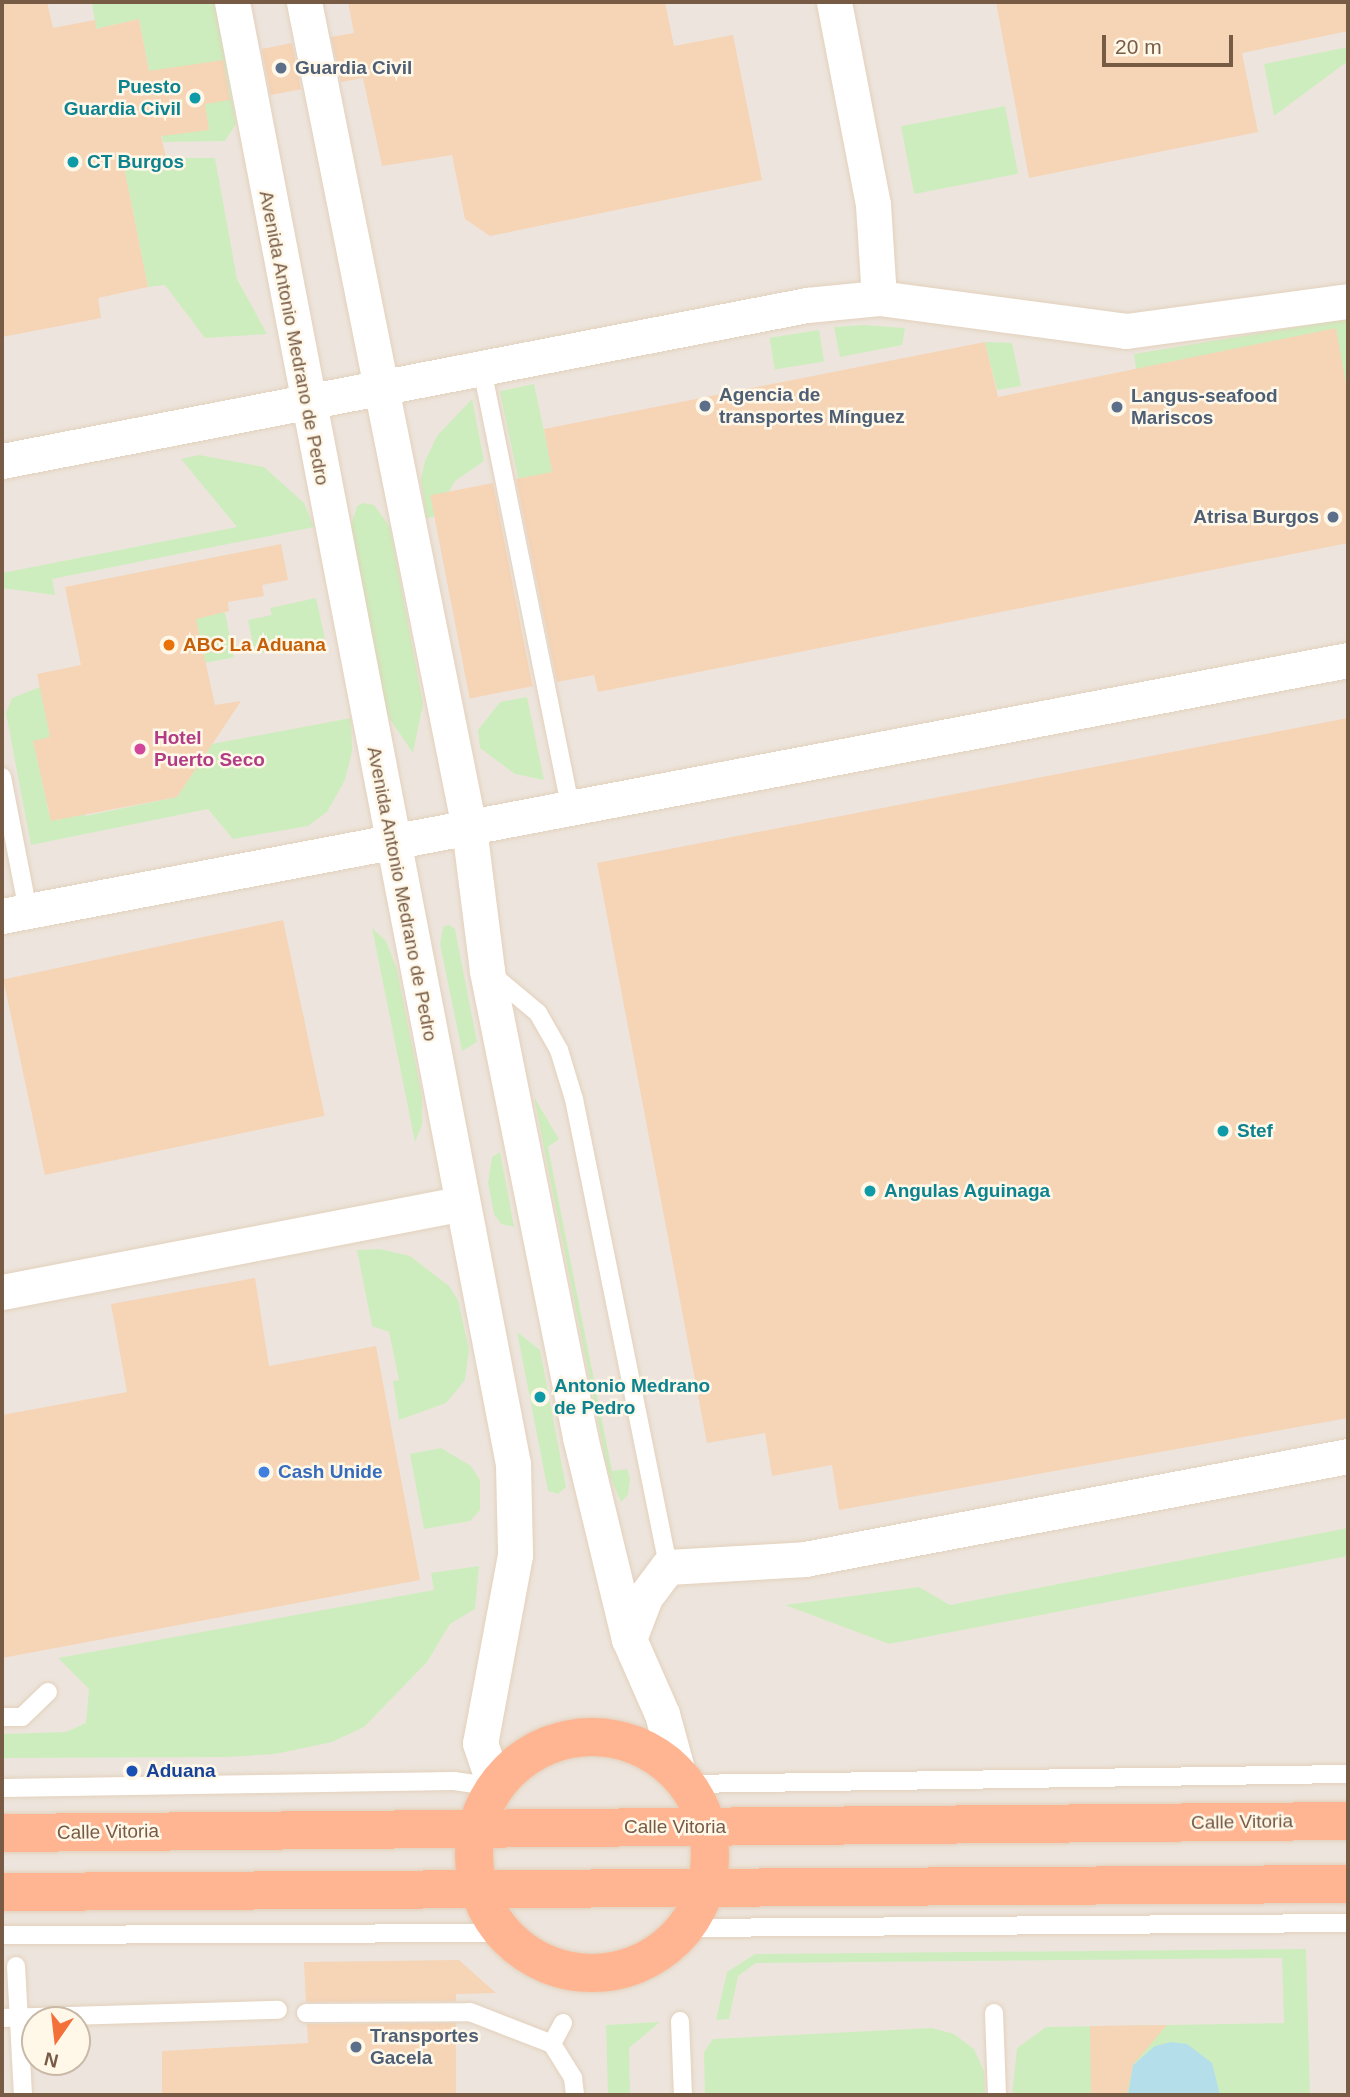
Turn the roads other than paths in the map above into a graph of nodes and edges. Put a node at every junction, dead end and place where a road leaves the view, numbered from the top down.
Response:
1 (232, 2) edge
2 (304, 2) edge
3 (834, 2) edge
4 (879, 298) junction
5 (1348, 301) edge
6 (482, 369) junction
7 (383, 386) junction
8 (305, 399) junction
9 (2, 461) edge
10 (1348, 660) edge
11 (2, 777) edge
12 (571, 810) junction
13 (469, 828) junction
14 (393, 842) junction
15 (15, 913) edge
16 (487, 971) junction
17 (461, 1204) junction
18 (2, 1292) edge
19 (1348, 1455) edge
20 (668, 1567) junction
21 (629, 1639) junction
22 (48, 1692) dead end
23 (2, 1717) edge
24 (1348, 1774) edge
25 (682, 1779) junction
26 (495, 1787) junction
27 (2, 1788) edge
28 (1348, 1821) edge
29 (707, 1827) junction
30 (477, 1828) junction
31 (2, 1833) edge
32 (1348, 1884) edge
33 (478, 1886) junction
34 (706, 1888) junction
35 (2, 1892) edge
36 (1348, 1923) edge
37 (685, 1928) junction
38 (504, 1933) junction
39 (2, 1935) edge
40 (16, 1966) dead end
41 (278, 2010) dead end
42 (306, 2013) dead end
43 (994, 2014) dead end
44 (20, 2017) junction
45 (2, 2018) edge
46 (680, 2021) dead end
47 (563, 2023) dead end
48 (552, 2044) junction
49 (23, 2095) edge
50 (575, 2095) edge
51 (683, 2095) edge
52 (997, 2095) edge

1 - 8 street, Avenida Antonio Medrano de Pedro
2 - 7 street
3 - 4 street
4 - 5 street
4 - 6 street
6 - 7 street
6 - 12 lane
7 - 8 street
7 - 13 street
8 - 9 street
8 - 14 street, Avenida Antonio Medrano de Pedro
10 - 12 street
11 - 15 lane
12 - 13 street
13 - 14 street
13 - 16 street
14 - 15 street
14 - 17 street, Avenida Antonio Medrano de Pedro
16 - 20 lane
16 - 21 street
17 - 18 street
17 - 26 street, Avenida Antonio Medrano de Pedro
19 - 20 street
20 - 21 street
21 - 25 street
22 - 23 lane
24 - 25 lane
25 - 26 highway
25 - 29 highway
26 - 27 lane
26 - 30 highway
28 - 29 highway, Calle Vitoria
29 - 30 highway, Calle Vitoria
29 - 34 highway
30 - 31 highway, Calle Vitoria
30 - 33 highway
32 - 34 highway
33 - 34 highway
33 - 35 highway
33 - 38 highway
34 - 37 highway
36 - 37 lane
37 - 38 highway
38 - 39 lane
40 - 44 lane
41 - 44 lane
42 - 48 lane
43 - 52 lane
44 - 45 lane
44 - 49 lane
46 - 51 lane
47 - 48 lane
48 - 50 lane

